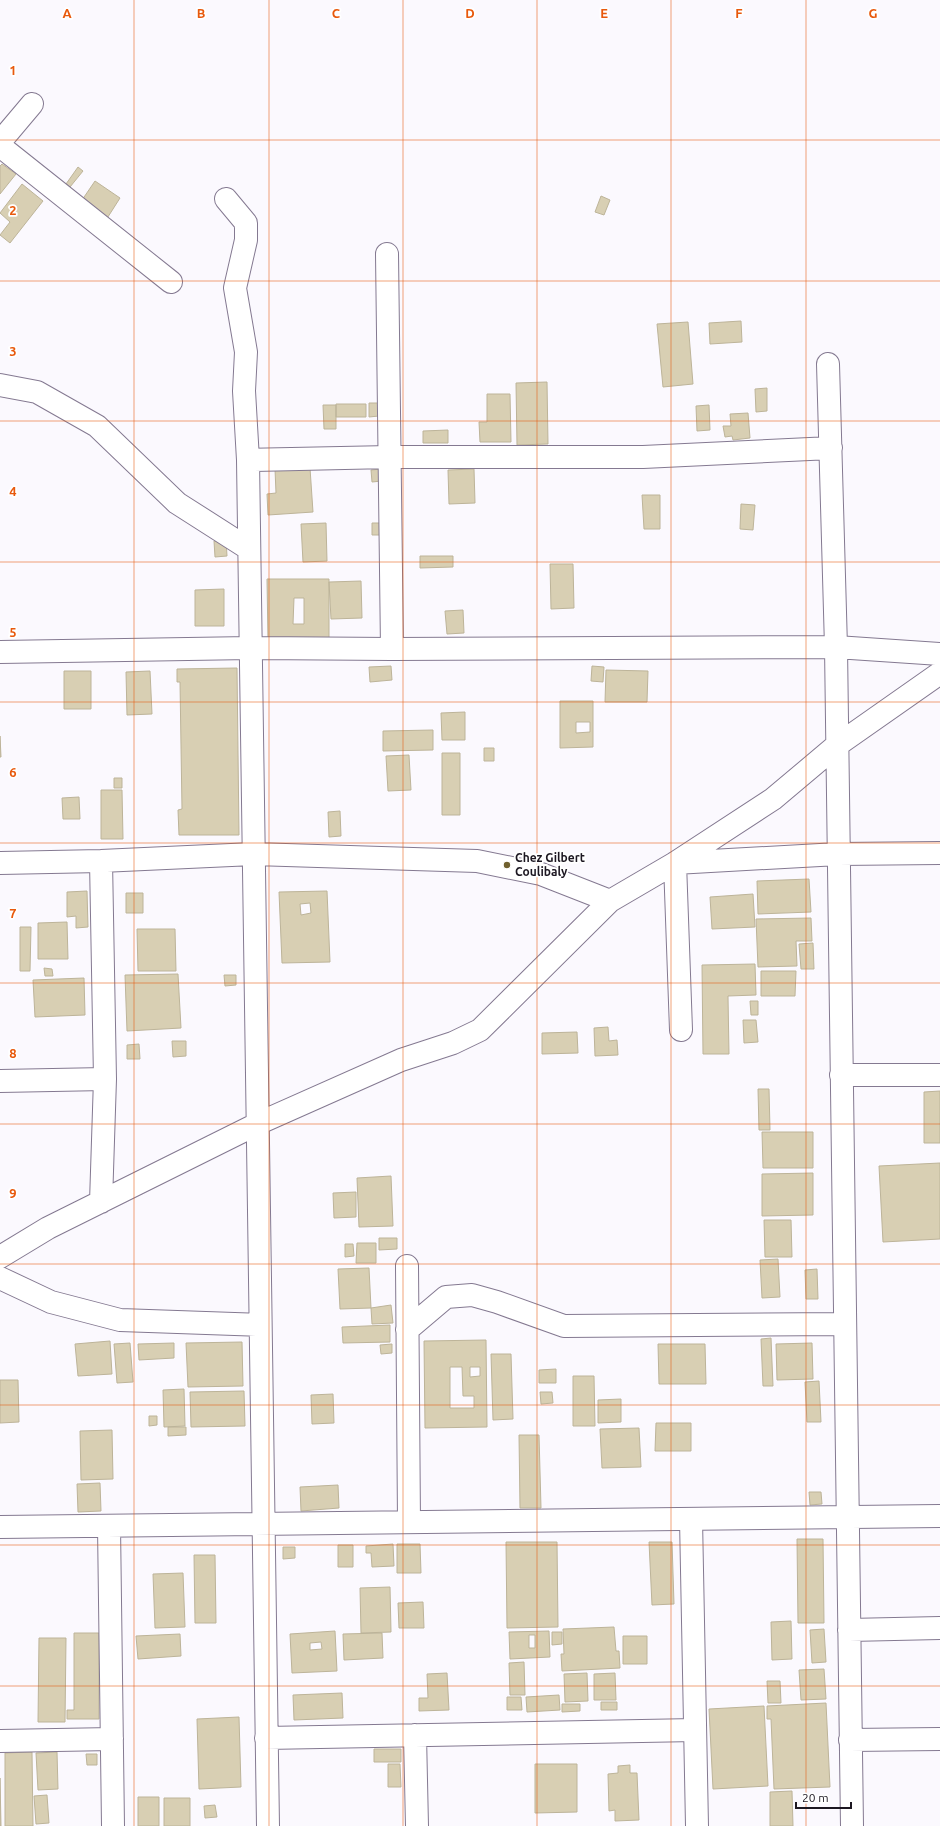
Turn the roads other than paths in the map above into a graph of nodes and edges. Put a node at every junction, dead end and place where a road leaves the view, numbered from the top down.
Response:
1 (32, 104) dead end
2 (0, 142) edge
3 (0, 146) edge
4 (226, 198) dead end
5 (387, 254) dead end
6 (171, 282) dead end
7 (828, 364) dead end
8 (0, 384) edge
9 (831, 448) junction
10 (390, 457) junction
11 (248, 460) junction
12 (249, 549) junction
13 (836, 647) junction
14 (250, 648) junction
15 (392, 649) junction
16 (0, 652) edge
17 (940, 654) edge
18 (940, 673) edge
19 (836, 746) junction
20 (940, 853) edge
21 (254, 854) junction
22 (838, 854) junction
23 (101, 861) junction
24 (0, 863) edge
25 (675, 863) junction
26 (610, 901) junction
27 (681, 1030) dead end
28 (841, 1075) junction
29 (940, 1075) edge
30 (105, 1079) junction
31 (0, 1080) edge
32 (258, 1124) junction
33 (101, 1202) junction
34 (0, 1257) edge
35 (407, 1266) dead end
36 (0, 1278) edge
37 (260, 1324) junction
38 (844, 1324) junction
39 (407, 1330) junction
40 (940, 1516) edge
41 (847, 1517) junction
42 (691, 1519) junction
43 (409, 1522) junction
44 (263, 1524) junction
45 (109, 1526) junction
46 (0, 1527) edge
47 (940, 1628) edge
48 (849, 1630) junction
49 (695, 1730) junction
50 (415, 1735) junction
51 (266, 1738) junction
52 (112, 1739) junction
53 (940, 1739) edge
54 (0, 1740) edge
55 (850, 1740) junction
56 (113, 1826) edge
57 (268, 1826) edge
58 (417, 1826) edge
59 (697, 1826) edge
60 (852, 1826) edge

1 - 2 street
3 - 6 street
4 - 11 street
5 - 10 street
7 - 9 street
8 - 12 street
9 - 10 street
9 - 13 street
10 - 11 street
10 - 15 street
11 - 12 street
12 - 14 street
13 - 15 street
13 - 17 street
13 - 19 street
14 - 15 street
14 - 16 street
14 - 21 street
18 - 19 street
19 - 22 street
19 - 25 street
20 - 22 street
21 - 23 street
21 - 26 street
21 - 32 street
22 - 25 street
22 - 28 street
23 - 24 street
23 - 30 street
25 - 26 street
25 - 27 street
26 - 32 street
28 - 29 street
28 - 38 street
30 - 31 street
30 - 33 street
32 - 33 street
32 - 37 street
33 - 34 street
35 - 39 street
36 - 37 street
37 - 44 street
38 - 39 street
38 - 41 street
39 - 43 street
40 - 41 street
41 - 42 street
41 - 48 street
42 - 43 street
42 - 49 street
43 - 44 street
44 - 45 street
44 - 51 street
45 - 46 street
45 - 52 street
47 - 48 street
48 - 55 street
49 - 50 street
49 - 59 street
50 - 51 street
50 - 58 street
51 - 57 street
52 - 54 street
52 - 56 street
53 - 55 street
55 - 60 street

